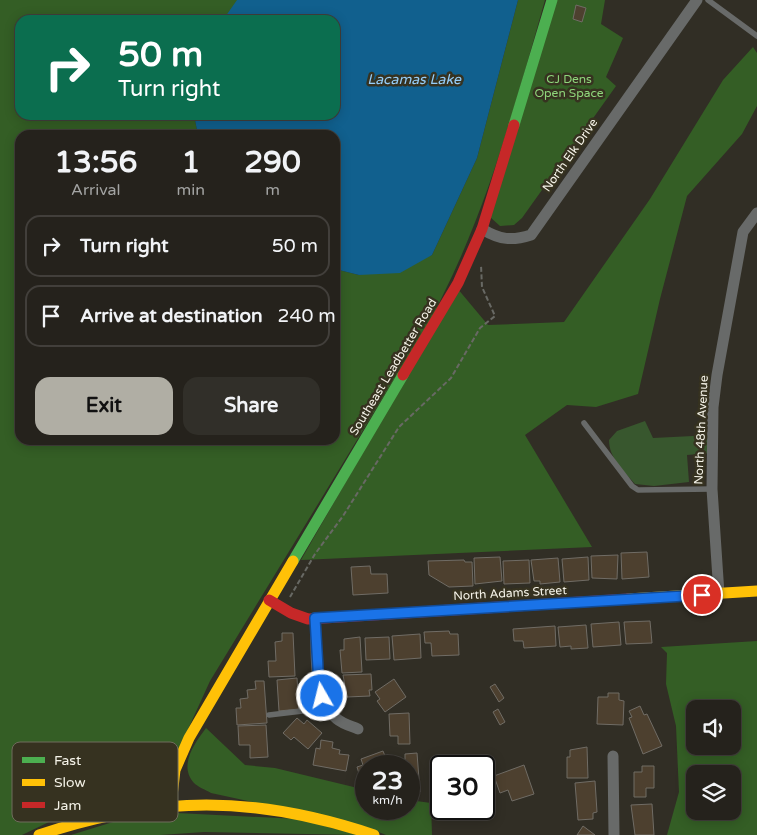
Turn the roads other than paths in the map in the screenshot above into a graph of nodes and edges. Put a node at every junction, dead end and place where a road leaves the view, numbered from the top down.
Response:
1 (552, 0) edge
2 (697, 0) edge
3 (708, 0) edge
4 (757, 36) edge
5 (756, 214) edge
6 (482, 229) junction
7 (584, 423) dead end
8 (712, 489) junction
9 (757, 591) edge
10 (719, 594) junction
11 (269, 600) junction
12 (315, 618) junction
13 (324, 702) junction
14 (269, 715) dead end
15 (358, 729) dead end
16 (614, 756) dead end
17 (178, 766) edge
18 (178, 804) edge
19 (80, 822) edge
20 (39, 835) edge
21 (374, 835) edge
22 (614, 835) edge

1 - 6 street, Southeast Leadbetter Road
2 - 6 street, North Elk Drive
3 - 4 lane
5 - 8 street, North 48th Avenue
6 - 11 street, Southeast Leadbetter Road
7 - 8 lane
8 - 10 street, North 48th Avenue
9 - 10 street, North Adams Street
10 - 12 street, North Adams Street
11 - 12 street, North Adams Street
11 - 17 street, Southeast Leadbetter Road
12 - 13 street
13 - 14 lane
13 - 15 street
16 - 22 street
18 - 21 street
19 - 20 street

